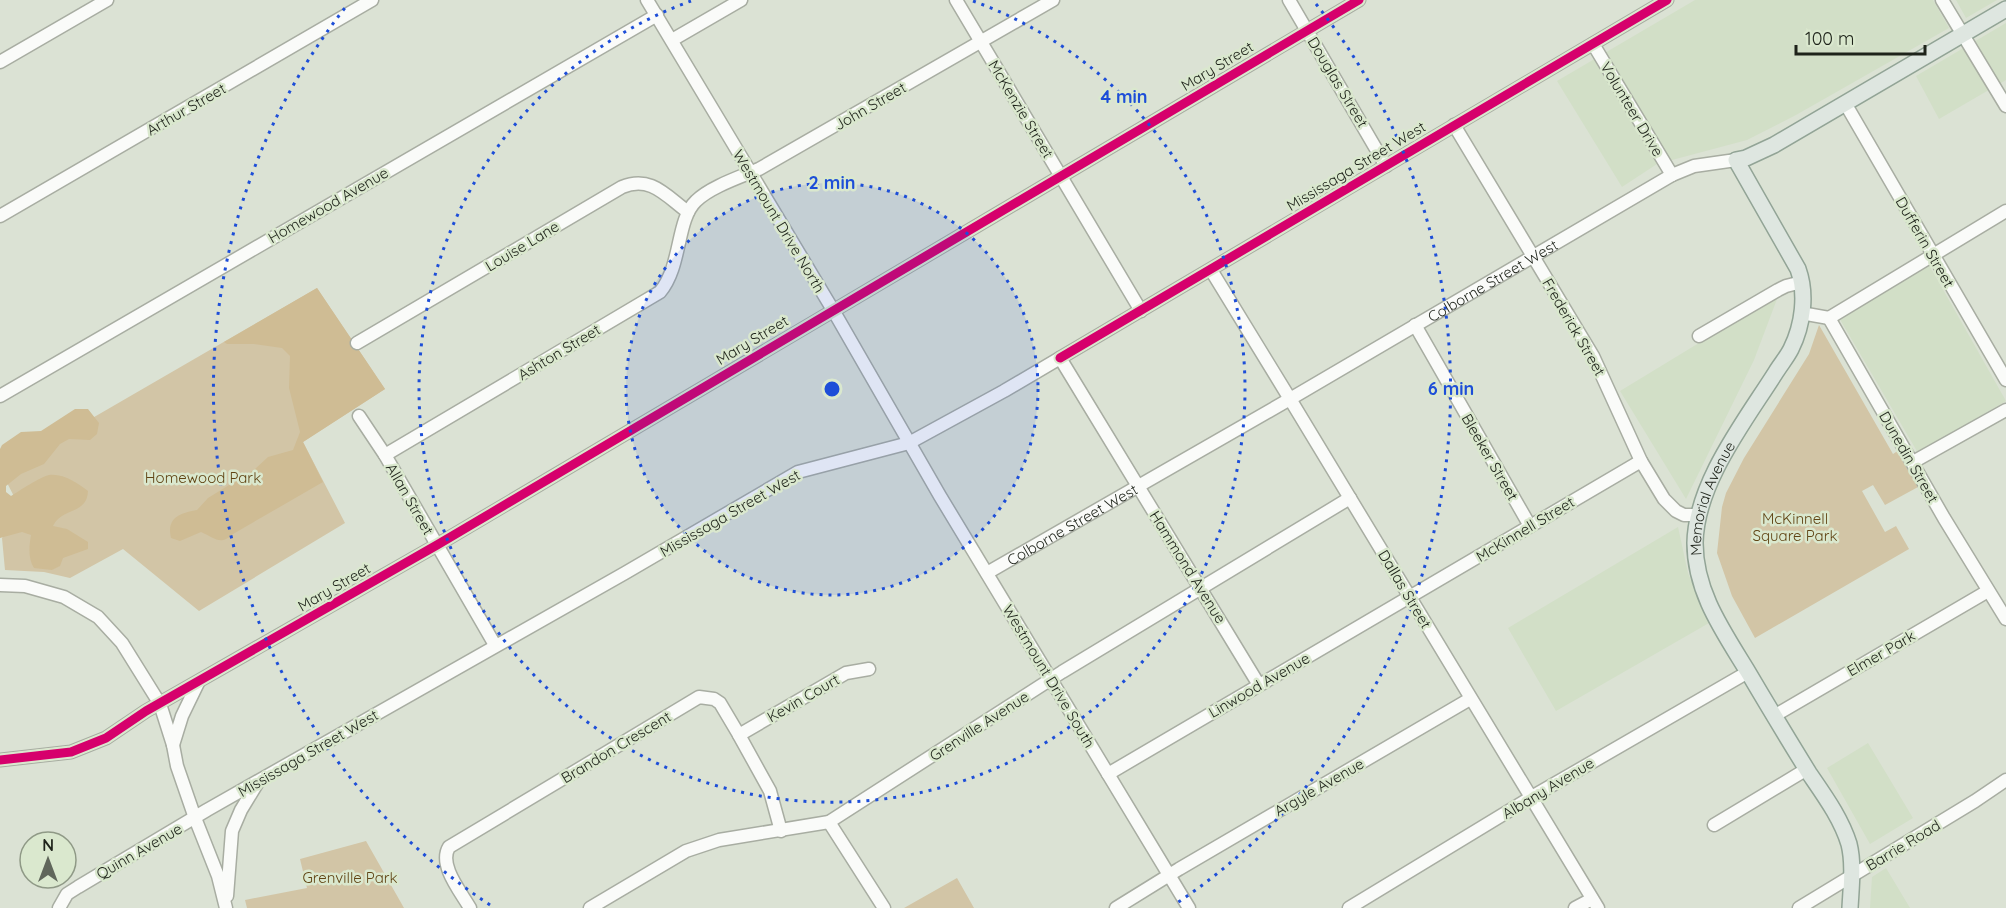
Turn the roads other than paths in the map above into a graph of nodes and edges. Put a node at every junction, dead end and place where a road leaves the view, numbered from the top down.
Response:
1 (106, 0) edge
2 (372, 0) edge
3 (647, 0) edge
4 (741, 0) edge
5 (956, 0) edge
6 (1053, 0) edge
7 (1289, 0) edge
8 (1359, 0) edge
9 (1667, 0) edge
10 (1942, 0) edge
11 (2006, 9) edge
12 (657, 15) junction
13 (1307, 31) junction
14 (1963, 35) junction
15 (672, 40) junction
16 (981, 42) junction
17 (1593, 44) junction
18 (0, 62) edge
19 (1845, 103) junction
20 (2006, 106) edge
21 (1454, 125) junction
22 (1736, 160) junction
23 (1386, 166) junction
24 (751, 173) junction
25 (1672, 175) junction
26 (1061, 176) junction
27 (2006, 211) edge
28 (688, 212) junction
29 (0, 216) edge
30 (1533, 256) junction
31 (1933, 257) junction
32 (1211, 270) junction
33 (1802, 282) junction
34 (833, 310) junction
35 (1141, 311) junction
36 (1802, 313) junction
37 (1829, 318) junction
38 (1415, 325) junction
39 (1699, 336) dead end
40 (357, 343) dead end
41 (1060, 358) junction
42 (2006, 380) edge
43 (0, 396) edge
44 (1290, 399) junction
45 (2006, 410) edge
46 (359, 416) dead end
47 (909, 443) junction
48 (385, 455) junction
49 (1641, 461) junction
50 (1913, 462) junction
51 (1136, 486) junction
52 (1350, 498) junction
53 (1699, 515) junction
54 (1530, 526) junction
55 (437, 544) junction
56 (987, 573) junction
57 (0, 585) edge
58 (1202, 588) junction
59 (1988, 591) junction
60 (1410, 597) junction
61 (2006, 619) edge
62 (495, 645) junction
63 (869, 669) dead end
64 (1748, 672) junction
65 (1051, 679) junction
66 (198, 682) junction
67 (1259, 685) junction
68 (1470, 699) junction
69 (160, 704) junction
70 (1774, 717) junction
71 (739, 735) junction
72 (173, 745) junction
73 (0, 760) edge
74 (1807, 769) junction
75 (1108, 774) junction
76 (2006, 780) edge
77 (259, 781) junction
78 (1530, 798) junction
79 (195, 818) junction
80 (829, 822) junction
81 (1714, 825) dead end
82 (781, 831) junction
83 (1168, 875) junction
84 (1851, 877) junction
85 (1595, 903) edge
86 (880, 907) edge
87 (59, 908) edge
88 (226, 908) edge
89 (470, 908) edge
90 (590, 908) edge
91 (1116, 908) edge
92 (1189, 908) edge
93 (1349, 908) edge
94 (1575, 908) edge
95 (1799, 908) edge
96 (1850, 908) edge

1 - 18 street
2 - 29 street, Arthur Street
3 - 12 street, Westmount Drive North
4 - 15 street
5 - 16 street, McKenzie Street
6 - 16 street, John Street
7 - 13 street, Douglas Street
8 - 13 street, Mary Street
9 - 17 street, Mississaga Street West
10 - 14 street
11 - 14 main road, Colborne Street West
12 - 15 street, Westmount Drive North
12 - 43 street, Homewood Avenue
13 - 23 street, Douglas Street
13 - 26 street, Mary Street
14 - 19 main road, Colborne Street West
14 - 20 street
15 - 24 street, Westmount Drive North
16 - 24 street, John Street
16 - 26 street, McKenzie Street
17 - 21 street, Mississaga Street West
17 - 25 street, Volunteer Drive
19 - 22 main road, Colborne Street West
19 - 31 street, Dufferin Street
21 - 23 street, Mississaga Street West
21 - 30 street, Frederick Street
22 - 25 street, Colborne Street West
22 - 33 main road, Memorial Avenue
23 - 32 street, Mississaga Street West
24 - 28 street, John Street
24 - 34 street, Westmount Drive North
25 - 30 street, Colborne Street West
26 - 34 street, Mary Street
26 - 35 street, McKenzie Street
27 - 31 street
28 - 40 street, Louise Lane
28 - 48 street, Ashton Street
30 - 38 street, Colborne Street West
30 - 49 street, Frederick Street
31 - 37 street
31 - 42 street, Dufferin Street
32 - 35 street, Mississaga Street West
32 - 44 street, Dallas Street
33 - 36 main road, Memorial Avenue
33 - 39 street
34 - 47 street, Westmount Drive North
34 - 55 street, Mary Street
35 - 41 street, Mississaga Street West
36 - 37 street
36 - 53 main road, Memorial Avenue
37 - 50 street, Dunedin Street
38 - 44 street, Colborne Street West
38 - 54 street, Bleeker Street
41 - 47 street, Mississaga Street West
41 - 51 street, Hammond Avenue
44 - 51 street, Colborne Street West
44 - 52 street, Dallas Street
45 - 50 street
46 - 48 street, Allan Street
47 - 56 street, Westmount Drive South
47 - 62 street, Mississaga Street West
48 - 55 street, Allan Street
49 - 53 street, Frederick Street
49 - 54 street, McKinnell Street
50 - 59 street, Dunedin Street
51 - 56 street, Colborne Street West
51 - 58 street, Hammond Avenue
52 - 58 street, Grenville Avenue
52 - 60 street, Dallas Street
53 - 64 main road, Memorial Avenue
54 - 60 street, McKinnell Street
55 - 62 street, Allan Street
55 - 66 street, Mary Street
56 - 65 street, Westmount Drive South
57 - 69 street
58 - 65 street, Grenville Avenue
58 - 67 street, Hammond Avenue
59 - 61 street, Dunedin Street
59 - 70 street, Elmer Park
60 - 67 street, Linwood Avenue
60 - 68 street, Dallas Street
62 - 77 street, Mississaga Street West
63 - 71 street, Kevin Court
64 - 70 main road, Memorial Avenue
64 - 78 street, Albany Avenue
65 - 75 street, Westmount Drive South
65 - 80 street, Grenville Avenue
66 - 69 street, Mary Street
66 - 72 street
67 - 75 street, Linwood Avenue
68 - 78 street, Dallas Street
68 - 83 street, Argyle Avenue
69 - 72 street
69 - 73 street, Mary Street
70 - 74 main road, Memorial Avenue
71 - 82 street, Brandon Crescent
71 - 89 street, Brandon Crescent
72 - 79 street
74 - 81 street
74 - 84 main road, Memorial Avenue
75 - 83 street, Westmount Drive South
76 - 84 street, Barrie Road
77 - 79 street, Mississaga Street West
77 - 88 street
78 - 85 street, Dallas Street
78 - 93 street, Albany Avenue
79 - 87 street, Quinn Avenue
79 - 88 street
80 - 82 street, Grenville Avenue
80 - 86 street
82 - 90 street, Grenville Avenue
83 - 91 street, Argyle Avenue
83 - 92 street, Westmount Drive South
84 - 95 street, Barrie Road
84 - 96 main road, Memorial Avenue
85 - 94 street

